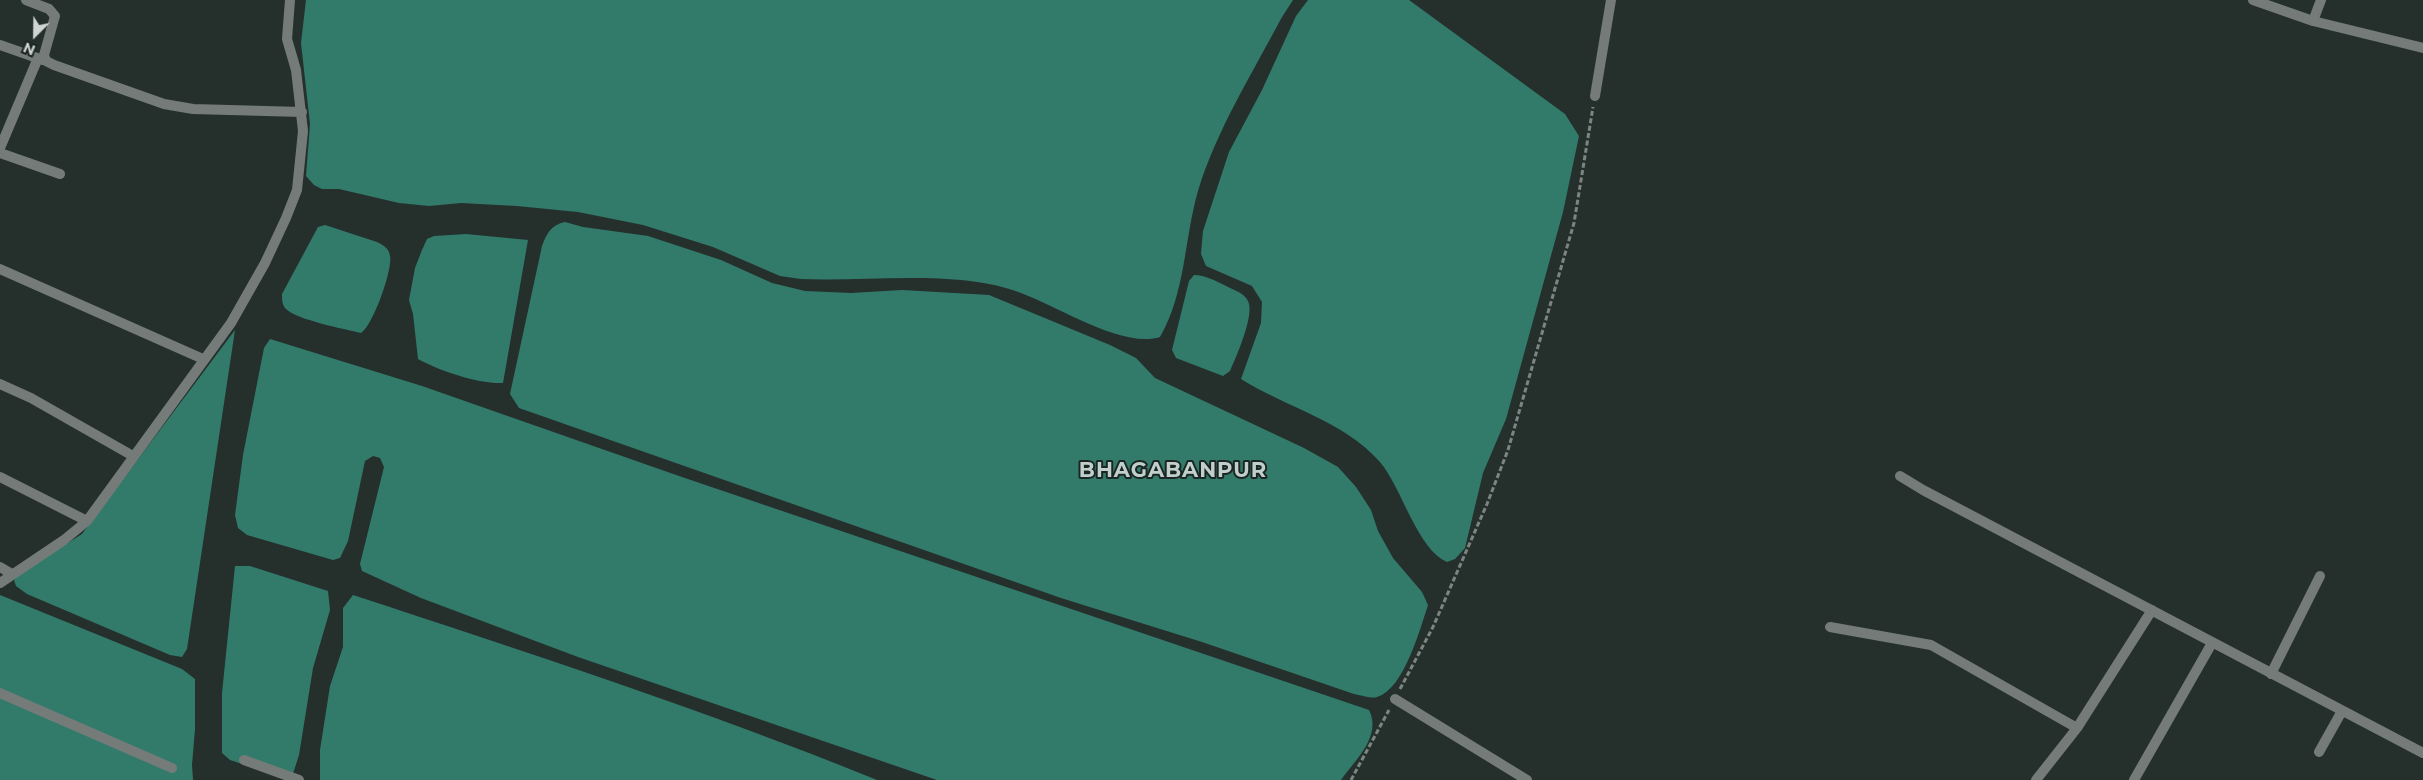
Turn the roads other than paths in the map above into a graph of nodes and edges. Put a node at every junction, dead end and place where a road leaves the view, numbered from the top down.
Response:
1 (26, 0) edge
2 (290, 0) edge
3 (1611, 0) edge
4 (2253, 0) edge
5 (2321, 0) edge
6 (2313, 21) junction
7 (0, 45) edge
8 (2423, 48) edge
9 (42, 59) junction
10 (1595, 96) road end
11 (302, 112) junction
12 (0, 148) edge
13 (0, 153) edge
14 (60, 174) dead end
15 (0, 269) edge
16 (202, 359) junction
17 (0, 384) edge
18 (133, 456) junction
19 (1900, 476) dead end
20 (0, 477) edge
21 (87, 521) junction
22 (0, 567) edge
23 (12, 574) junction
24 (2320, 576) dead end
25 (0, 583) edge
26 (2152, 610) junction
27 (1830, 627) dead end
28 (2212, 644) junction
29 (2271, 674) junction
30 (0, 693) edge
31 (1395, 699) road end
32 (2342, 711) junction
33 (2077, 728) junction
34 (2319, 752) dead end
35 (2423, 753) edge
36 (244, 760) dead end
37 (172, 768) dead end
38 (299, 780) edge
39 (1527, 780) edge
40 (2036, 780) edge
41 (2134, 780) edge

1 - 9 street
2 - 11 street
3 - 10 street
4 - 6 street
5 - 6 street
6 - 8 street
7 - 9 street
9 - 11 street
9 - 12 street
11 - 16 street
13 - 14 street
15 - 16 street
16 - 18 street
17 - 18 street
18 - 21 street
19 - 26 street
20 - 21 street
21 - 23 street
22 - 23 street
23 - 25 street
24 - 29 street
26 - 28 street
26 - 33 street
27 - 33 street
28 - 29 street
28 - 41 street
29 - 32 street
30 - 37 street
31 - 39 street
32 - 34 street
32 - 35 street
33 - 40 street
36 - 38 street

